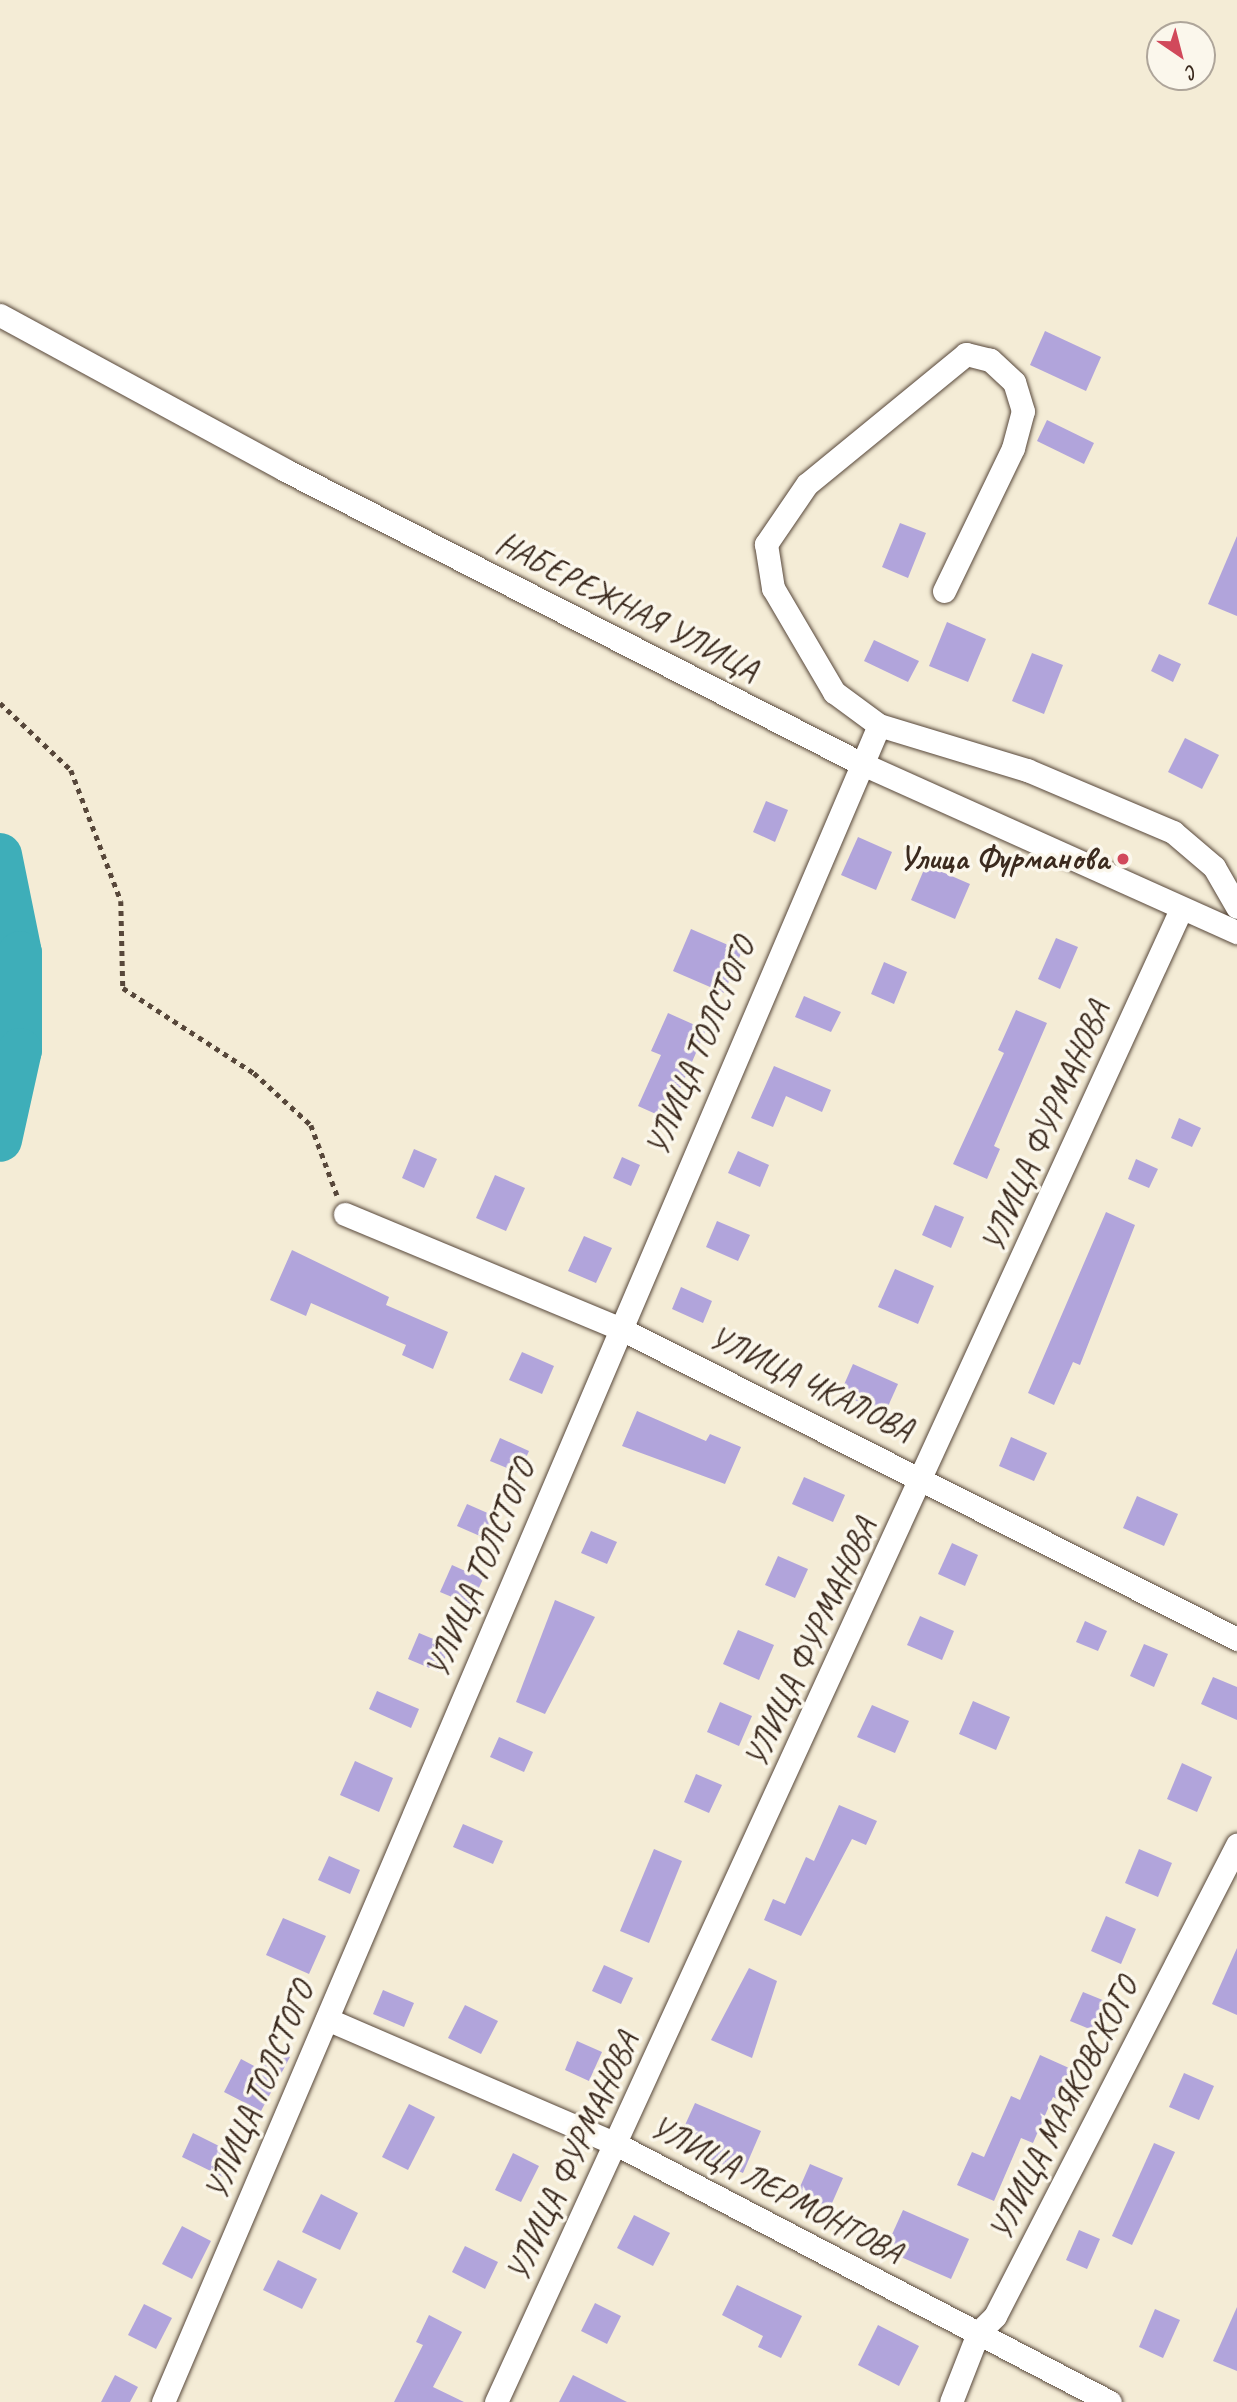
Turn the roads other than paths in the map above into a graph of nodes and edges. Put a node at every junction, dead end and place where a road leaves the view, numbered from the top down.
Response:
1 (0, 315) edge
2 (944, 591) dead end
3 (879, 724) junction
4 (858, 762) junction
5 (1237, 906) edge
6 (1181, 909) junction
7 (1237, 932) edge
8 (345, 1214) road end
9 (619, 1328) junction
10 (924, 1476) junction
11 (1237, 1639) edge
12 (1237, 1845) edge
13 (327, 2019) junction
14 (616, 2144) junction
15 (978, 2333) junction
16 (163, 2402) edge
17 (496, 2402) edge
18 (951, 2402) edge
19 (1110, 2402) edge

1 - 4 street, НАБЕРЕЖНАЯ УЛИЦА
2 - 3 street
3 - 4 street, УЛИЦА ТОЛСТОГО
3 - 5 street
4 - 6 street, НАБЕРЕЖНАЯ УЛИЦА
4 - 9 street, УЛИЦА ТОЛСТОГО
6 - 7 street, НАБЕРЕЖНАЯ УЛИЦА
6 - 10 street, УЛИЦА ФУРМАНОВА
8 - 9 street, УЛИЦА ЧКАЛОВА
9 - 10 street, УЛИЦА ЧКАЛОВА
9 - 13 street, УЛИЦА ТОЛСТОГО
10 - 11 street, УЛИЦА ЧКАЛОВА
10 - 14 street, УЛИЦА ФУРМАНОВА
12 - 15 street, УЛИЦА МАЯКОВСКОГО
13 - 14 street, УЛИЦА ЛЕРМОНТОВА
13 - 16 street, УЛИЦА ТОЛСТОГО
14 - 15 street, УЛИЦА ЛЕРМОНТОВА
14 - 17 street, УЛИЦА ФУРМАНОВА
15 - 18 street, УЛИЦА МАЯКОВСКОГО
15 - 19 street, УЛИЦА ЛЕРМОНТОВА

